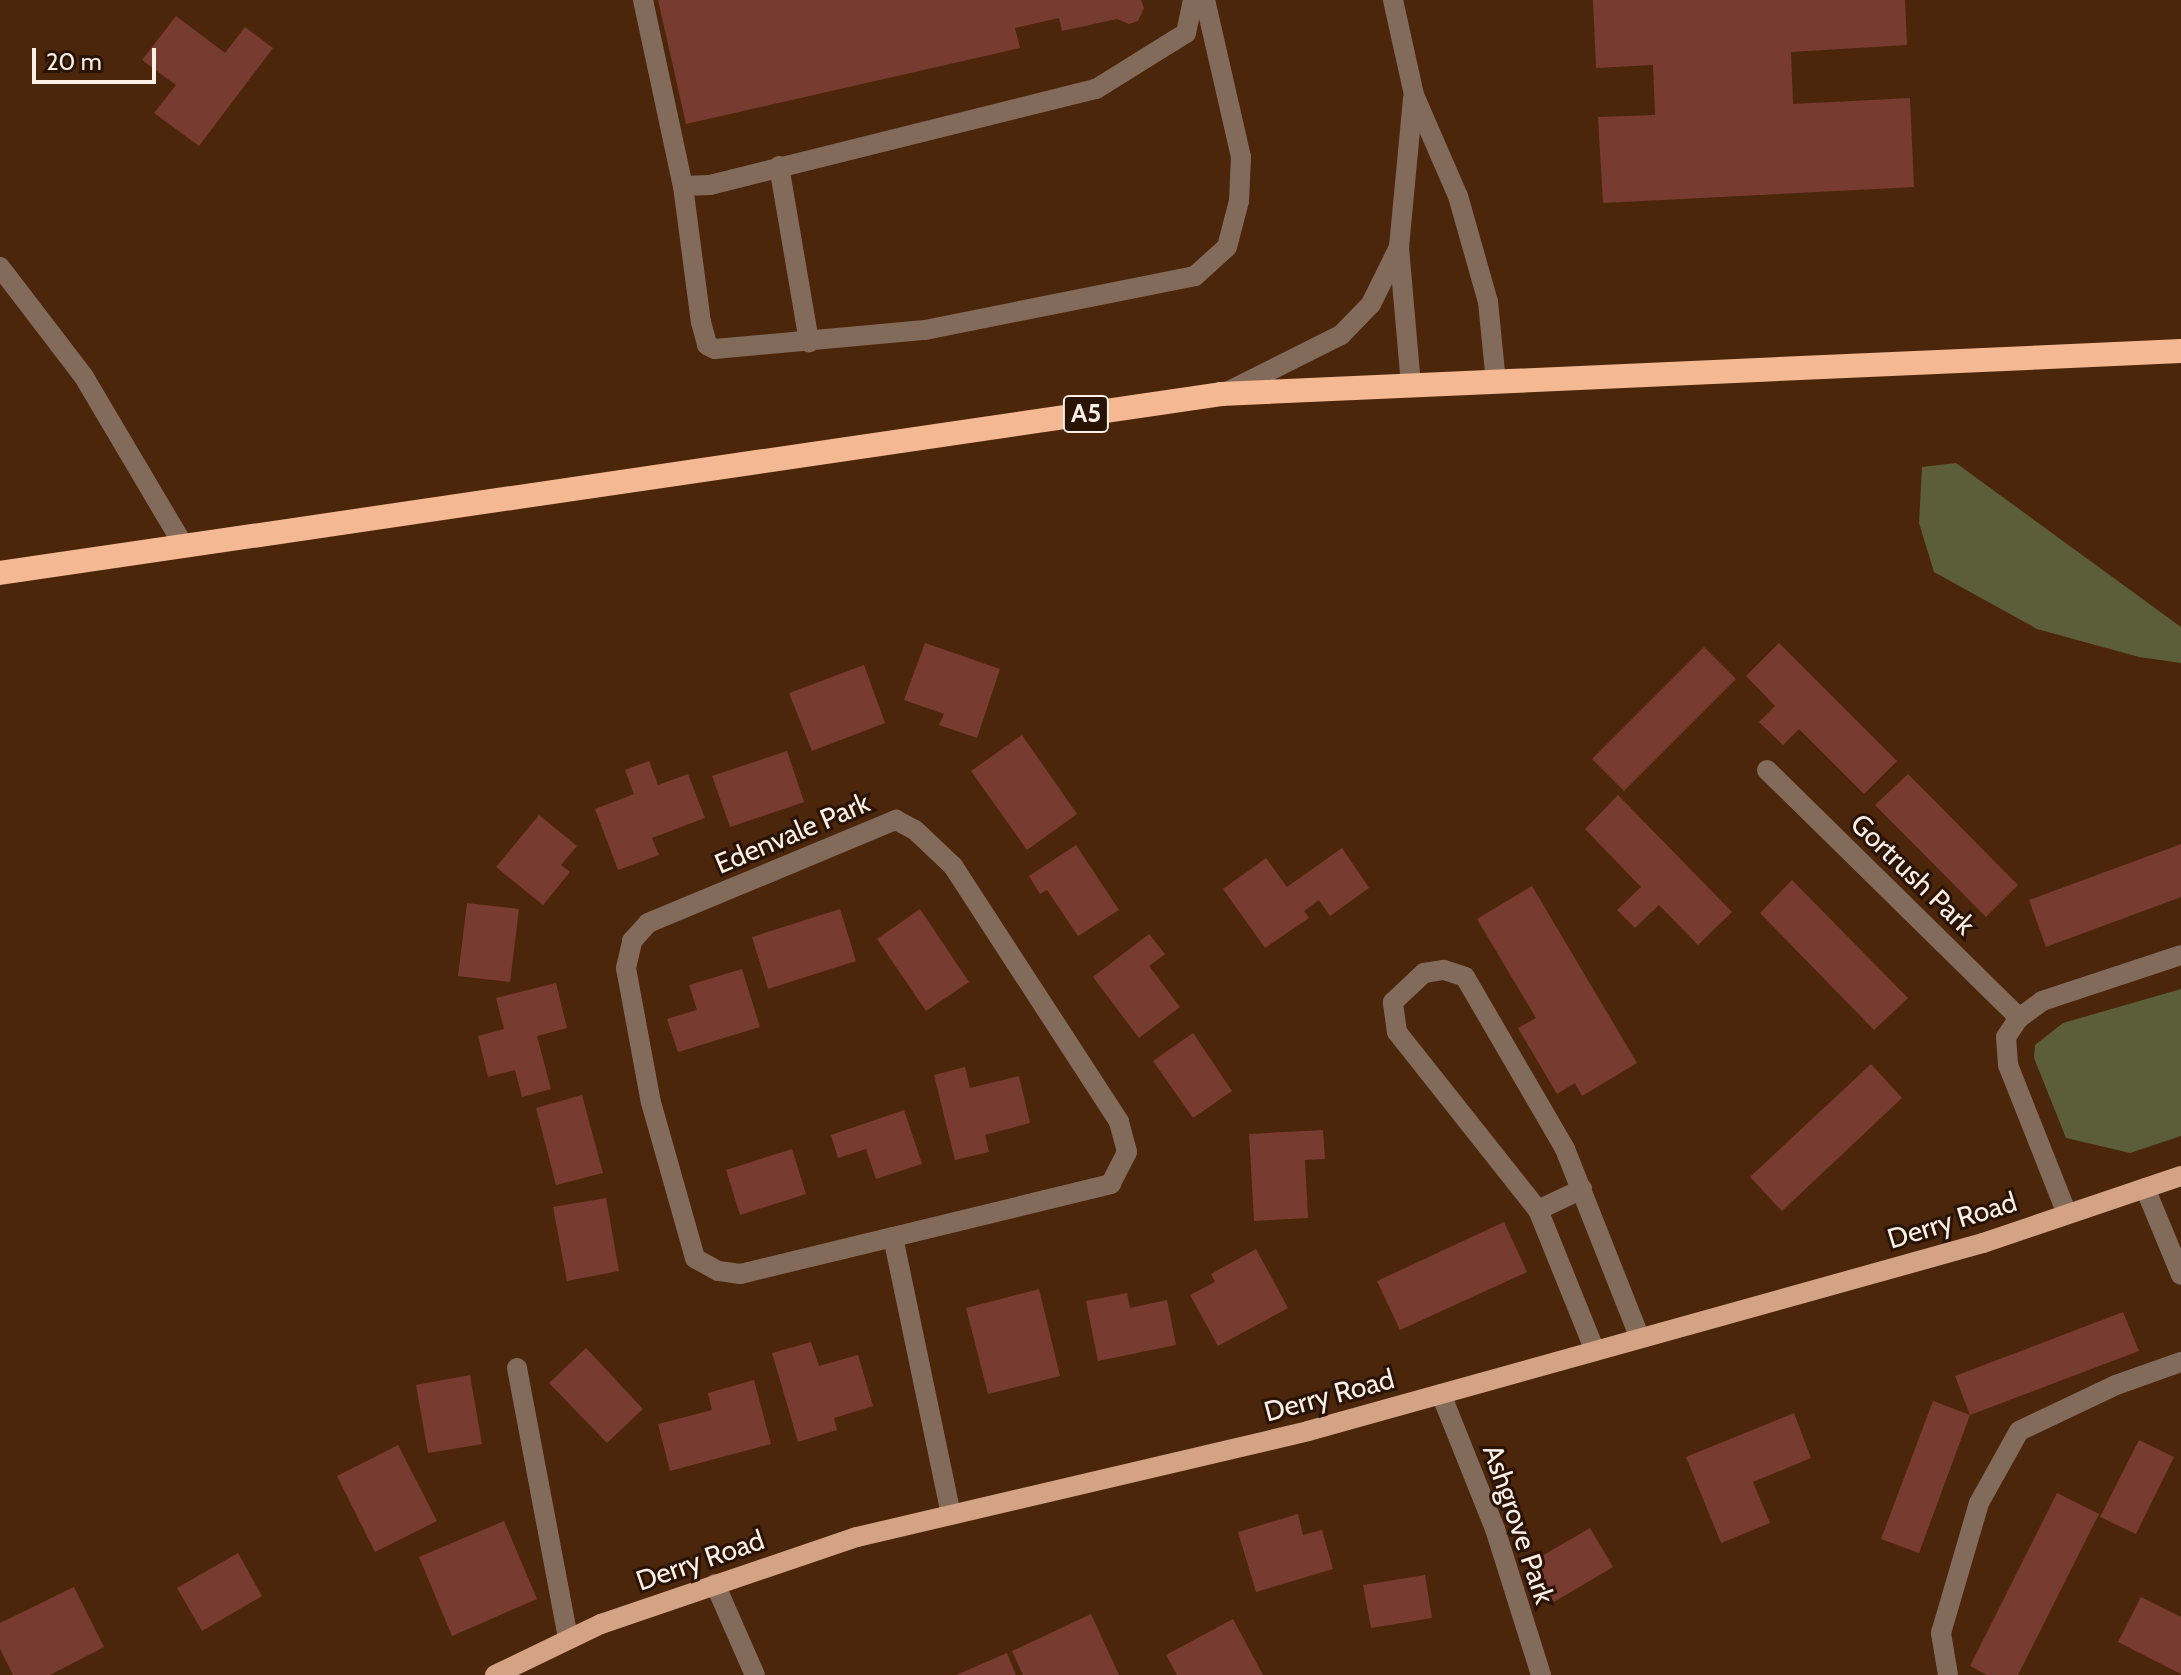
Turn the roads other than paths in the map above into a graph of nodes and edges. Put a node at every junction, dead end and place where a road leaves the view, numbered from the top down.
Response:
1 (643, 0) edge
2 (1193, 0) edge
3 (1205, 0) edge
4 (1393, 0) edge
5 (1414, 95) junction
6 (779, 166) junction
7 (683, 186) junction
8 (1399, 247) junction
9 (0, 267) edge
10 (809, 342) junction
11 (2181, 351) edge
12 (1496, 382) junction
13 (1411, 385) junction
14 (1221, 394) junction
15 (184, 546) junction
16 (0, 573) edge
17 (1767, 770) dead end
18 (2181, 955) edge
19 (2019, 1018) junction
20 (2181, 1176) edge
21 (2145, 1188) junction
22 (1582, 1189) junction
23 (1538, 1210) junction
24 (2067, 1214) junction
25 (893, 1237) junction
26 (2181, 1275) edge
27 (1640, 1338) junction
28 (1595, 1351) junction
29 (2181, 1362) edge
30 (517, 1368) dead end
31 (1441, 1394) junction
32 (951, 1514) junction
33 (715, 1584) junction
34 (568, 1639) junction
35 (495, 1675) edge
36 (755, 1675) edge
37 (1541, 1675) edge
38 (1948, 1675) edge

1 - 7 street
2 - 6 street
3 - 10 street
4 - 5 street
5 - 8 street
5 - 12 street
6 - 7 street
6 - 10 street
7 - 10 street
8 - 13 street
8 - 14 street
9 - 15 street
11 - 12 highway, A5
12 - 13 highway, A5
13 - 14 highway, A5
14 - 15 highway, A5
15 - 16 highway, A5
17 - 19 street, Gortrush Park
18 - 19 street
19 - 24 street
20 - 21 main road, Derry Road
21 - 24 main road, Derry Road
21 - 26 street
22 - 23 street
22 - 23 street
22 - 27 street
23 - 28 street
24 - 27 main road, Derry Road
25 - 25 street, Edenvale Park
25 - 32 street
27 - 28 main road, Derry Road
28 - 31 main road, Derry Road
29 - 38 street
30 - 34 street
31 - 32 main road, Derry Road
31 - 37 street, Ashgrove Park
32 - 33 main road, Derry Road
33 - 34 main road, Derry Road
33 - 36 street
34 - 35 main road, Derry Road

